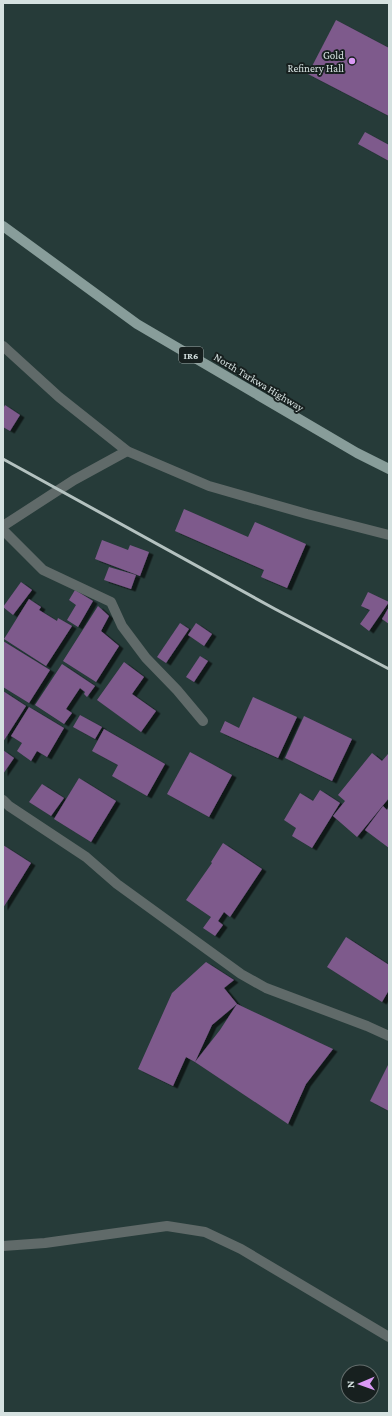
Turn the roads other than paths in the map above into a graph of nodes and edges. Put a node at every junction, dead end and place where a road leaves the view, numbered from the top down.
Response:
1 (3, 226) edge
2 (3, 346) edge
3 (127, 451) junction
4 (389, 469) edge
5 (3, 526) edge
6 (3, 530) edge
7 (389, 535) edge
8 (203, 721) dead end
9 (3, 800) edge
10 (389, 1036) edge
11 (3, 1246) edge
12 (389, 1337) edge

1 - 4 main road, North Tarkwa Highway / IR6
2 - 3 street
3 - 5 street
3 - 7 street
6 - 8 street
9 - 10 street
11 - 12 street

